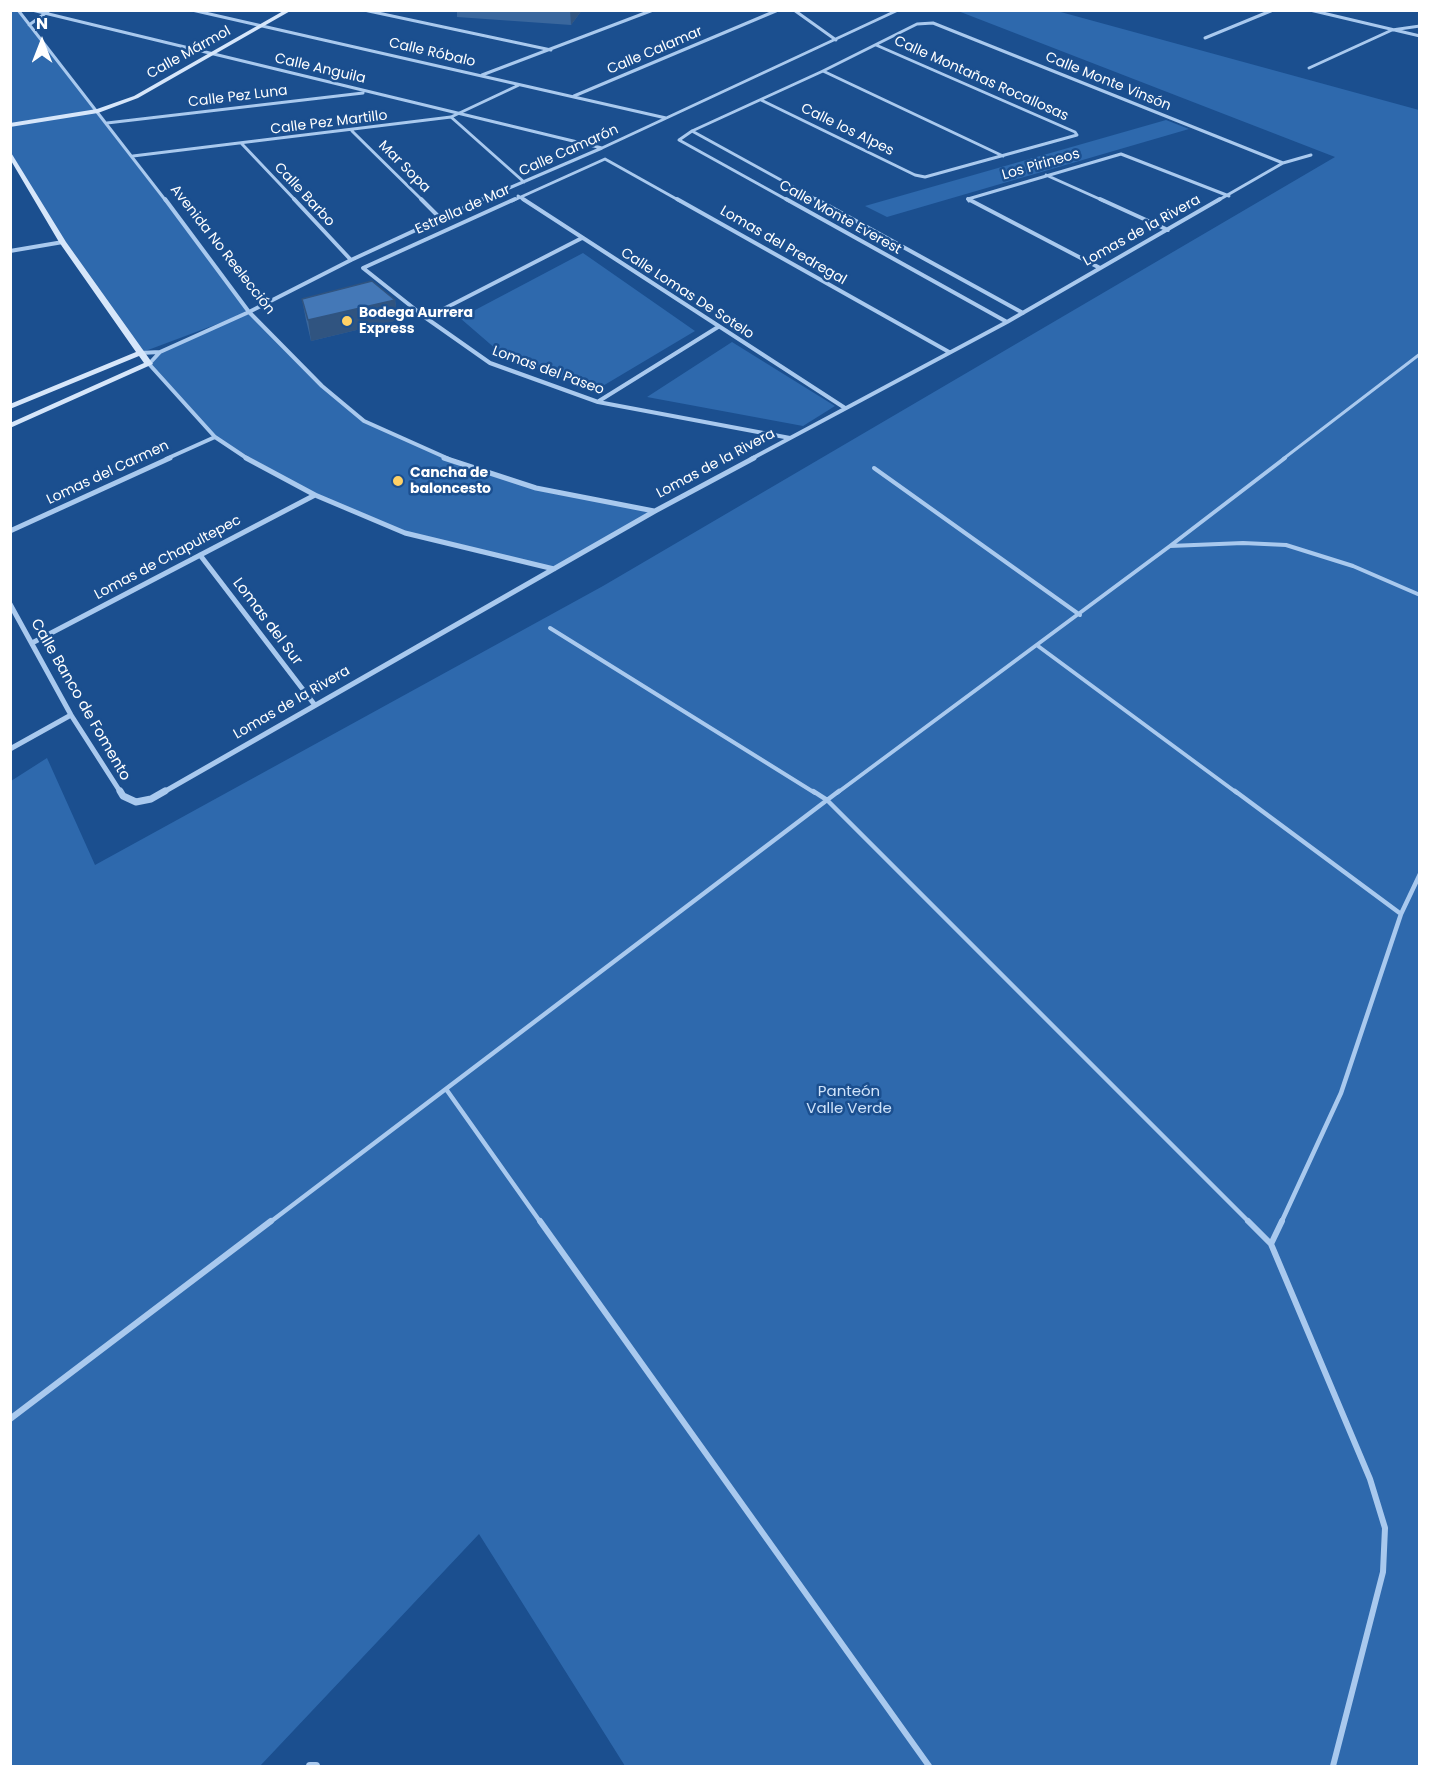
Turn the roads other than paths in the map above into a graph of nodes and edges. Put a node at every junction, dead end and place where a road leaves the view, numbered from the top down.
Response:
1 (32, 10) edge
2 (50, 10) edge
3 (192, 10) edge
4 (290, 10) edge
5 (364, 10) edge
6 (653, 10) edge
7 (778, 10) edge
8 (794, 10) edge
9 (898, 10) edge
10 (1273, 10) edge
11 (1310, 10) edge
12 (370, 11) edge
13 (21, 12) edge
14 (45, 14) junction
15 (29, 25) junction
16 (262, 26) junction
17 (1419, 26) edge
18 (1392, 30) junction
19 (1419, 36) edge
20 (1205, 38) dead end
21 (837, 40) junction
22 (876, 45) junction
23 (551, 50) junction
24 (211, 55) junction
25 (1309, 68) dead end
26 (823, 71) junction
27 (482, 75) junction
28 (520, 84) junction
29 (370, 92) junction
30 (573, 96) junction
31 (761, 100) junction
32 (98, 111) junction
33 (457, 114) junction
34 (451, 117) junction
35 (667, 118) junction
36 (108, 123) junction
37 (10, 125) edge
38 (352, 131) junction
39 (692, 131) junction
40 (242, 144) junction
41 (602, 148) junction
42 (10, 153) edge
43 (1311, 155) dead end
44 (133, 156) junction
45 (1003, 156) junction
46 (605, 159) joint
47 (1283, 163) junction
48 (1046, 174) junction
49 (524, 182) junction
50 (518, 196) junction
51 (1229, 196) junction
52 (440, 218) junction
53 (1168, 230) junction
54 (582, 237) junction
55 (63, 242) junction
56 (10, 251) edge
57 (351, 260) junction
58 (363, 268) joint
59 (1100, 268) junction
60 (249, 312) junction
61 (1023, 313) junction
62 (426, 318) junction
63 (1007, 322) junction
64 (718, 327) junction
65 (160, 352) junction
66 (949, 352) junction
67 (140, 353) junction
68 (1419, 354) edge
69 (149, 364) junction
70 (598, 402) junction
71 (10, 407) edge
72 (845, 408) junction
73 (12, 422) edge
74 (215, 437) junction
75 (790, 438) junction
76 (874, 468) dead end
77 (315, 495) junction
78 (655, 511) junction
79 (10, 531) edge
80 (1170, 546) junction
81 (200, 555) junction
82 (554, 569) junction
83 (1419, 595) edge
84 (10, 604) edge
85 (1080, 615) junction
86 (550, 628) dead end
87 (32, 644) junction
88 (1038, 646) junction
89 (314, 704) junction
90 (71, 715) junction
91 (10, 749) edge
92 (827, 800) junction
93 (136, 802) joint
94 (1419, 874) edge
95 (1401, 914) junction
96 (446, 1089) junction
97 (1271, 1244) junction
98 (10, 1419) edge
99 (929, 1767) edge
100 (1333, 1767) edge

1 - 14 street, Calle Anguila
2 - 14 street
3 - 16 street, Calle Róbalo
4 - 16 street, Calle Mármol
5 - 12 street
6 - 23 street
7 - 30 street, Calle Calamar
8 - 21 street
9 - 21 street, Calle Camarón
10 - 20 street
11 - 18 street
12 - 23 street
13 - 15 street, Avenida No Reelección
14 - 15 street
14 - 24 street, Calle Anguila
15 - 32 street, Avenida No Reelección
16 - 24 street, Calle Mármol
16 - 27 street, Calle Róbalo
17 - 18 street
18 - 19 street
18 - 25 street
21 - 35 street, Calle Camarón
22 - 26 street
22 - 45 street, Calle Montañas Rocallosas
22 - 47 street, Calle Monte Vinsón
23 - 27 street
24 - 29 street, Calle Anguila
24 - 32 street, Calle Mármol
26 - 31 street
26 - 45 street
27 - 28 street, Calle Róbalo
28 - 30 street, Calle Róbalo
28 - 33 street, Calle Pez Martillo
29 - 33 street, Calle Anguila
29 - 36 street, Calle Pez Luna
30 - 35 street, Calle Róbalo
31 - 39 street
31 - 45 street, Calle los Alpes
32 - 36 street, Avenida No Reelección
32 - 37 street, Calle Mármol
33 - 34 street, Calle Pez Martillo
33 - 41 street, Calle Anguila
34 - 38 street, Calle Pez Martillo
34 - 49 street
35 - 41 street, Calle Camarón
36 - 44 street, Avenida No Reelección
38 - 40 street, Calle Pez Martillo
38 - 52 street, Mar Sopa
39 - 61 street, Calle Monte Everest
39 - 63 street, Calle Monte Everest
40 - 44 street, Calle Pez Martillo
40 - 57 street, Calle Barbo
41 - 49 street, Calle Camarón
42 - 55 street
43 - 47 street, Lomas de la Rivera
44 - 60 street, Avenida No Reelección
46 - 50 street, Estrella de Mar
46 - 66 street, Lomas del Predregal
47 - 51 street, Lomas de la Rivera
48 - 51 street, Los Pirineos
48 - 53 street
48 - 59 street, Los Pirineos
49 - 52 street, Calle Camarón
50 - 54 street, Calle Lomas De Sotelo
50 - 58 street, Estrella de Mar
51 - 53 street, Lomas de la Rivera
52 - 57 street, Calle Camarón
53 - 59 street, Lomas de la Rivera
54 - 62 street
54 - 64 street, Calle Lomas De Sotelo
55 - 56 street
55 - 67 street
57 - 60 street, Calle Camarón
58 - 62 street, Lomas del Paseo
59 - 61 street, Lomas de la Rivera
60 - 65 street, Calle Camarón
60 - 78 street, Avenida No Reelección
61 - 63 street, Lomas de la Rivera
62 - 70 street, Lomas del Paseo
63 - 66 street, Lomas de la Rivera
64 - 70 street
64 - 72 street, Calle Lomas De Sotelo
65 - 67 street
65 - 69 street
66 - 72 street, Lomas de la Rivera
67 - 69 street
67 - 71 street
68 - 80 lane
69 - 73 street
69 - 74 street
70 - 75 street, Lomas del Paseo
72 - 75 street, Lomas de la Rivera
74 - 77 street
74 - 79 street, Lomas del Carmen
75 - 78 street, Lomas de la Rivera
76 - 85 lane
77 - 81 street, Lomas de Chapultepec
77 - 82 street
78 - 82 street, Lomas de la Rivera
80 - 83 lane
80 - 85 lane
81 - 87 street, Lomas de Chapultepec
81 - 89 street, Lomas del Sur
82 - 89 street, Lomas de la Rivera
84 - 87 street, Calle Banco de Fomento
85 - 88 lane
86 - 92 lane
87 - 90 street, Calle Banco de Fomento
88 - 92 lane
88 - 95 lane
89 - 93 street, Lomas de la Rivera
90 - 91 street
90 - 93 street, Calle Banco de Fomento
92 - 96 lane
92 - 97 lane
94 - 95 lane
95 - 97 lane
96 - 98 lane
96 - 99 lane
97 - 100 lane

